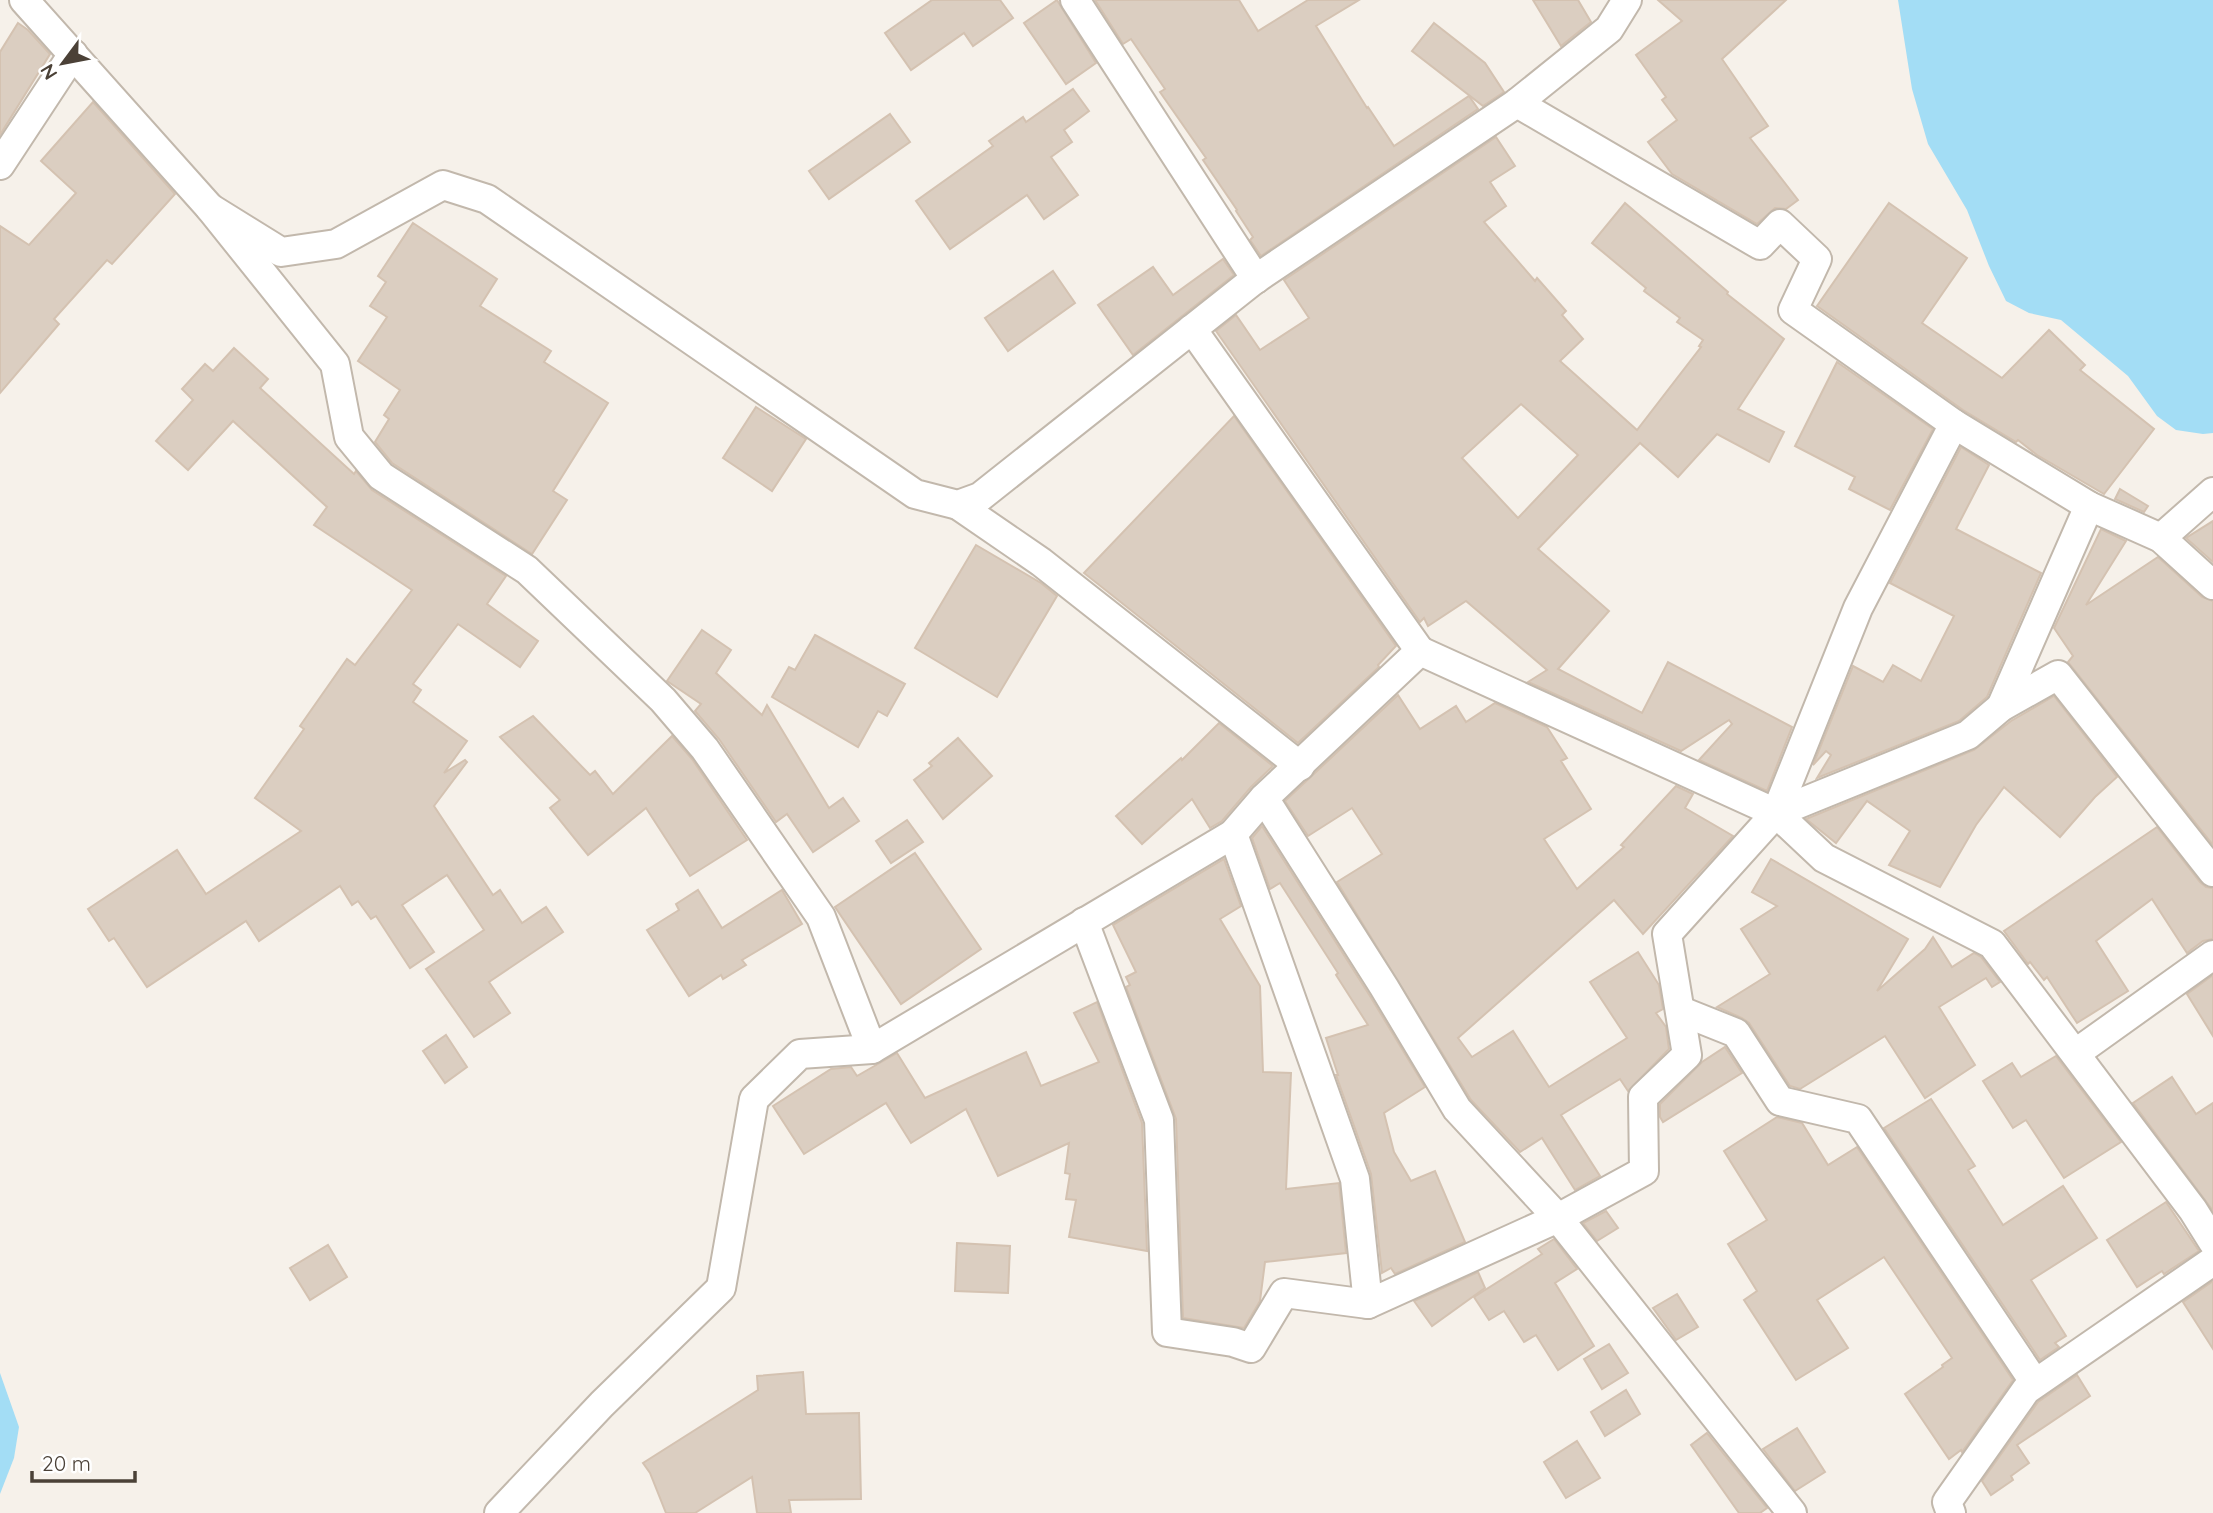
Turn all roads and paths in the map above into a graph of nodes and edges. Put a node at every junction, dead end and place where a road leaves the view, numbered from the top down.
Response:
1 (24, 0) edge
2 (1075, 0) edge
3 (1627, 0) edge
4 (73, 54) junction
5 (1517, 103) junction
6 (0, 165) edge
7 (210, 208) junction
8 (1256, 279) junction
9 (1192, 329) junction
10 (1954, 424) junction
11 (2213, 492) edge
12 (958, 505) junction
13 (2089, 506) junction
14 (2161, 538) junction
15 (2213, 585) edge
16 (1420, 651) junction
17 (2001, 707) junction
18 (1300, 766) junction
19 (1264, 798) junction
20 (1776, 813) junction
21 (1233, 834) junction
22 (2213, 872) edge
23 (1084, 922) junction
24 (2213, 955) edge
25 (1681, 1011) junction
26 (872, 1049) junction
27 (2076, 1053) junction
28 (1558, 1219) junction
29 (2213, 1242) edge
30 (2213, 1261) edge
31 (1368, 1304) junction
32 (2035, 1383) junction
33 (499, 1513) edge
34 (1792, 1513) edge
35 (1951, 1513) edge

1 - 4 street
2 - 8 street
3 - 5 street
4 - 6 street
4 - 7 street
5 - 8 street
5 - 10 street
7 - 12 street
7 - 26 street
8 - 9 street
9 - 12 street
9 - 16 street
10 - 13 street
10 - 20 street
11 - 14 street
12 - 18 street
13 - 14 street
13 - 17 street
14 - 15 street
16 - 18 street
16 - 20 street
17 - 20 street
17 - 22 street
18 - 19 street
19 - 21 street
19 - 28 street
20 - 25 street
20 - 27 street
21 - 23 street
21 - 31 street
23 - 26 street
23 - 31 street
24 - 27 street
25 - 28 street
25 - 32 street
26 - 33 street
27 - 29 street
28 - 31 street
28 - 34 street
30 - 32 street
32 - 35 street

